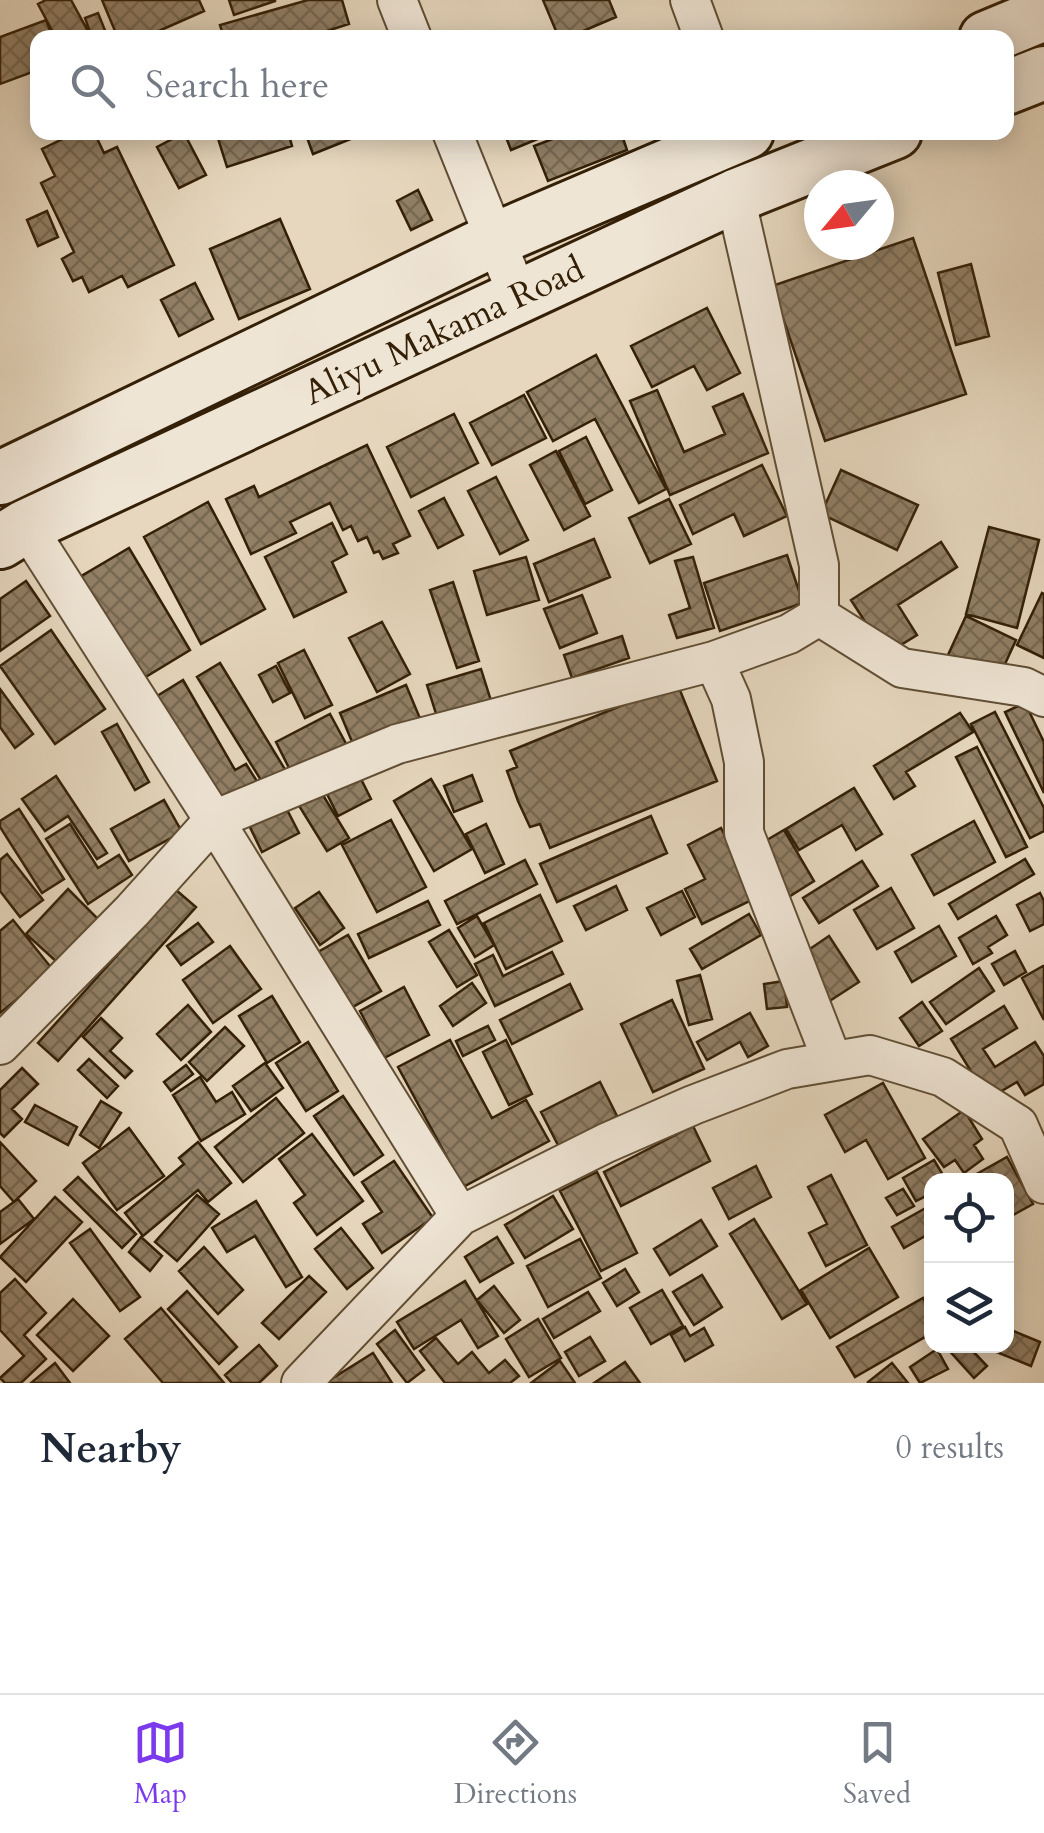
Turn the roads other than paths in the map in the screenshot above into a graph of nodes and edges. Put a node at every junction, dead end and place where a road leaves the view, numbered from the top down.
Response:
1 (397, 0) edge
2 (690, 0) edge
3 (1044, 14) edge
4 (409, 30) edge
5 (701, 30) edge
6 (1005, 30) edge
7 (1044, 74) edge
8 (1014, 85) edge
9 (455, 140) edge
10 (728, 140) edge
11 (874, 140) edge
12 (735, 196) junction
13 (496, 240) junction
14 (518, 296) junction
15 (0, 478) edge
16 (13, 534) edge
17 (819, 616) junction
18 (714, 661) junction
19 (1044, 697) edge
20 (214, 820) junction
21 (0, 1045) edge
22 (832, 1060) junction
23 (1031, 1115) edge
24 (1044, 1184) edge
25 (460, 1216) junction
26 (302, 1383) edge

1 - 4 street
2 - 5 street
3 - 6 street
7 - 8 street
9 - 13 street
10 - 13 street, Aliyu Makama Road
11 - 12 street, Aliyu Makama Road
12 - 14 street, Aliyu Makama Road
12 - 17 street
13 - 14 street
13 - 15 street, Aliyu Makama Road
14 - 16 street, Aliyu Makama Road
16 - 20 street
17 - 18 street
17 - 19 street
18 - 20 street
18 - 22 street
20 - 21 street
20 - 25 street
22 - 23 street
22 - 25 street
23 - 24 street
25 - 26 street

